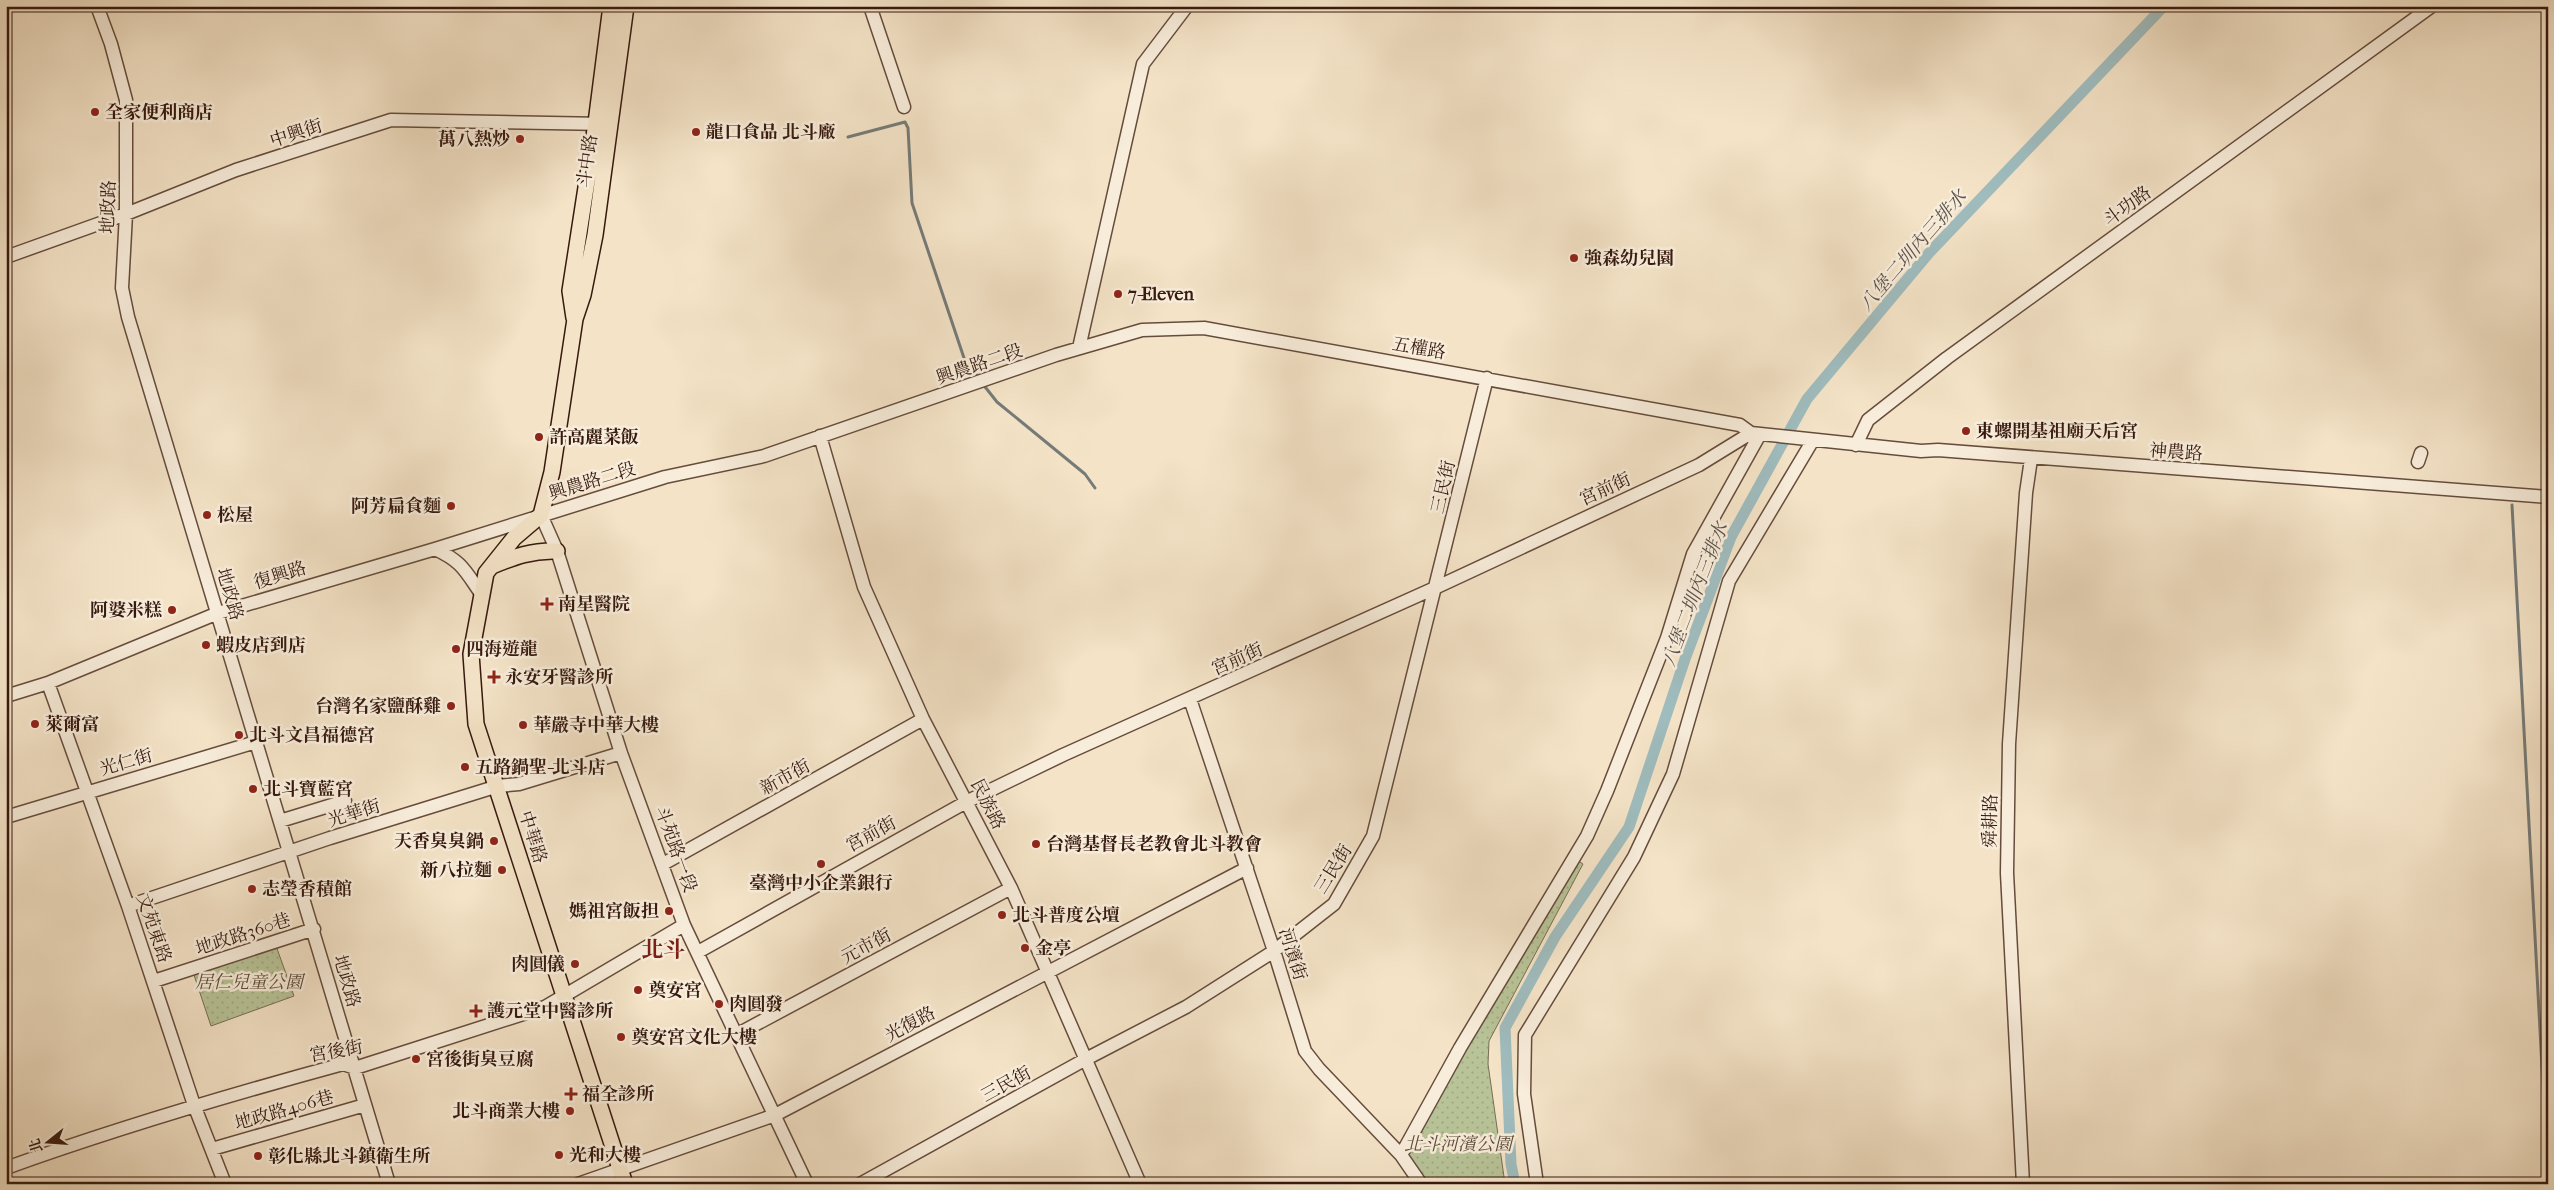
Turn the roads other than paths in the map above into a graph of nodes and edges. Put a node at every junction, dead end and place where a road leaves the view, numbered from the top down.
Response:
1 (97, 6) edge
2 (610, 6) edge
3 (626, 6) edge
4 (870, 6) edge
5 (1187, 6) edge
6 (2432, 6) edge
7 (904, 107) dead end
8 (603, 124) junction
9 (126, 214) junction
10 (6, 257) edge
11 (1079, 348) junction
12 (1487, 378) junction
13 (1759, 434) junction
14 (820, 436) junction
15 (1808, 439) junction
16 (1856, 445) junction
17 (2031, 458) junction
18 (2548, 497) edge
19 (541, 515) junction
20 (435, 549) junction
21 (557, 551) junction
22 (488, 567) junction
23 (1437, 587) junction
24 (482, 595) junction
25 (218, 613) junction
26 (48, 683) junction
27 (6, 696) edge
28 (1190, 699) junction
29 (923, 719) junction
30 (256, 742) junction
31 (621, 753) junction
32 (498, 786) junction
33 (86, 792) junction
34 (345, 801) dead end
35 (968, 801) junction
36 (6, 817) edge
37 (280, 821) junction
38 (289, 852) junction
39 (663, 864) junction
40 (1246, 868) junction
41 (1011, 888) junction
42 (128, 906) junction
43 (684, 925) junction
44 (314, 929) junction
45 (698, 952) junction
46 (1274, 952) junction
47 (1048, 971) junction
48 (154, 980) junction
49 (565, 997) junction
50 (736, 1035) junction
51 (1086, 1059) junction
52 (355, 1068) junction
53 (194, 1105) junction
54 (365, 1105) junction
55 (775, 1115) junction
56 (212, 1149) junction
57 (1402, 1155) junction
58 (6, 1168) edge
59 (623, 1177) edge
60 (225, 1184) edge
61 (388, 1184) edge
62 (578, 1184) edge
63 (807, 1184) edge
64 (860, 1184) edge
65 (1140, 1184) edge
66 (1421, 1184) edge
67 (1537, 1184) edge
68 (2023, 1184) edge

1 - 9 street, 地政路
2 - 8 main road, 斗中路
3 - 8 main road, 斗中路
4 - 7 street
5 - 11 street
6 - 16 street, 斗功路
8 - 9 street, 中興街
8 - 19 main road, 斗中路
9 - 10 street, 中興街
9 - 25 street, 地政路
11 - 12 street, 五權路
11 - 14 street, 興農路二段
12 - 13 street, 五權路
12 - 23 street, 三民街
13 - 15 street
13 - 23 street, 宮前街
13 - 57 street
14 - 19 street, 興農路二段
14 - 29 street, 民族路
15 - 16 street, 神農路
15 - 67 street
16 - 17 street, 神農路
17 - 18 street, 神農路
17 - 68 street, 舜耕路
19 - 20 street, 復興路
19 - 21 street, 斗苑路一段
19 - 22 main road, 中華路
20 - 24 street
20 - 25 street, 復興路
21 - 22 main road
21 - 31 street, 斗苑路一段
22 - 24 main road, 中華路
23 - 28 street, 宮前街
23 - 46 street, 三民街
24 - 32 main road, 中華路
25 - 26 street, 復興路
25 - 30 street, 地政路
26 - 27 street, 復興路
26 - 33 street, 文苑東路
28 - 35 street, 宮前街
28 - 40 street, 河濱街
29 - 35 street, 民族路
29 - 39 street, 新市街
30 - 33 street, 光仁街
30 - 37 street, 地政路
31 - 32 street, 光華街
31 - 39 street, 斗苑路一段
32 - 38 street, 光華街
32 - 49 main road, 中華路
33 - 36 street, 光仁街
33 - 42 street, 文苑東路
34 - 37 street
35 - 41 street, 民族路
35 - 45 street, 宮前街
37 - 38 street, 地政路
38 - 42 street, 光華街
38 - 44 street, 地政路
39 - 43 street, 斗苑路一段
40 - 46 street, 河濱街
40 - 47 street, 光復路
41 - 47 street, 民族路
41 - 50 street, 元市街
42 - 48 street, 文苑東路
43 - 45 street, 斗苑路一段
43 - 49 street, 宮後街
44 - 48 street, 地政路360巷
44 - 52 street, 地政路
45 - 50 street, 斗苑路一段
46 - 51 street, 三民街
46 - 57 street, 河濱街
47 - 51 street, 民族路
47 - 55 street, 光復路
48 - 53 street, 文苑東路
49 - 52 street, 宮後街
49 - 59 main road, 中華路
50 - 55 street, 斗苑路一段
51 - 64 street, 三民街
51 - 65 street, 民族路
52 - 53 street, 宮後街
52 - 54 street, 地政路
53 - 56 street, 文苑東路
53 - 58 street, 宮後街
54 - 56 street, 地政路406巷
54 - 61 street, 地政路
55 - 59 street, 光復路
55 - 63 street, 斗苑路一段
56 - 60 street, 文苑東路
57 - 66 street, 河濱街
59 - 62 street, 光復路

